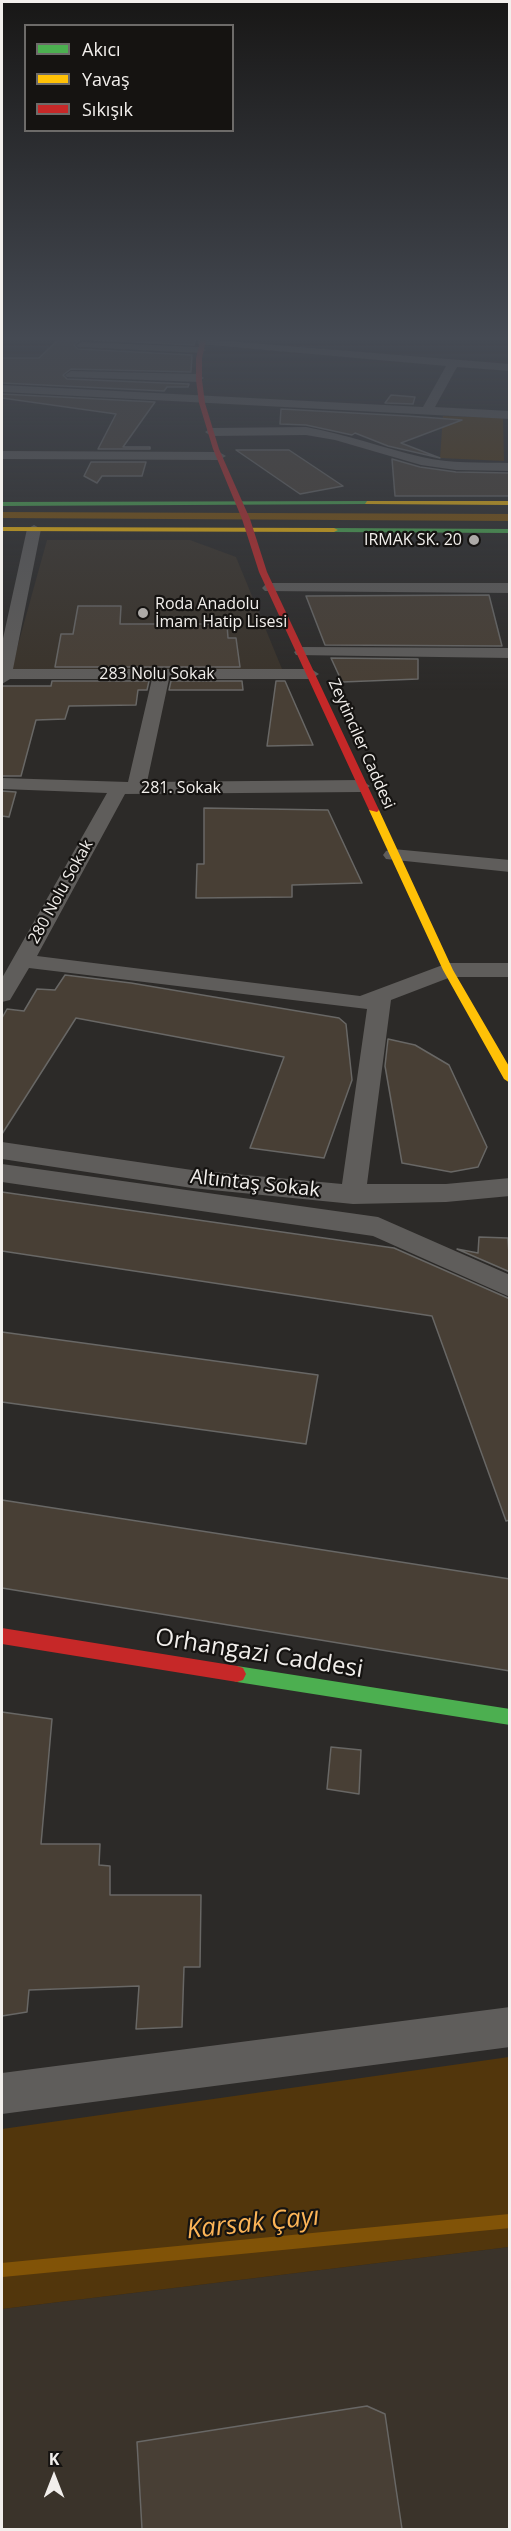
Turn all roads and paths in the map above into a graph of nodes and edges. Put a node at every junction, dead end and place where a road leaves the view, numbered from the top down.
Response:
1 (27, 455) edge
2 (401, 455) edge
3 (219, 456) joint
4 (510, 467) edge
5 (510, 503) edge
6 (2, 504) edge
7 (244, 516) junction
8 (2, 529) edge
9 (34, 529) junction
10 (510, 531) edge
11 (270, 588) junction
12 (510, 588) edge
13 (2, 593) edge
14 (20, 593) junction
15 (5, 652) edge
16 (302, 652) junction
17 (510, 652) edge
18 (162, 674) junction
19 (311, 674) junction
20 (2, 677) edge
21 (2, 783) edge
22 (362, 786) junction
23 (128, 788) junction
24 (393, 855) junction
25 (510, 866) edge
26 (23, 962) junction
27 (448, 970) junction
28 (510, 970) edge
29 (2, 995) edge
30 (380, 996) junction
31 (510, 1079) edge
32 (2, 1150) edge
33 (2, 1173) edge
34 (510, 1187) edge
35 (365, 1196) junction
36 (378, 1227) junction
37 (510, 1287) edge
38 (2, 1636) edge
39 (510, 1717) edge
40 (510, 2027) edge
41 (2, 2094) edge

1 - 3 street
2 - 4 street
3 - 7 street, Zeytinciler Caddesi
5 - 7 street
6 - 7 street
7 - 9 street
7 - 10 street
7 - 11 street, Zeytinciler Caddesi
8 - 9 street
9 - 14 street
11 - 12 street
11 - 16 street, Zeytinciler Caddesi
13 - 14 street
14 - 15 street
15 - 20 street
16 - 17 street
16 - 19 street, Zeytinciler Caddesi
18 - 19 street, 283 Nolu Sokak
18 - 20 street, 283 Nolu Sokak
18 - 23 street, 280 Nolu Sokak
19 - 22 street, Zeytinciler Caddesi
21 - 23 street, 281. Sokak
22 - 23 street, 281. Sokak
22 - 24 street, Zeytinciler Caddesi
23 - 26 street, 280 Nolu Sokak
24 - 25 street
24 - 27 street, Zeytinciler Caddesi
26 - 29 street, 280 Nolu Sokak
26 - 30 street
27 - 28 street
27 - 30 street
27 - 31 street, Zeytinciler Caddesi
30 - 35 street
32 - 35 street, Altıntaş Sokak
33 - 36 street, Altıntaş Sokak
34 - 35 street, Altıntaş Sokak
35 - 36 street
36 - 37 street, Altıntaş Sokak
38 - 39 street, Orhangazi Caddesi
40 - 41 street

